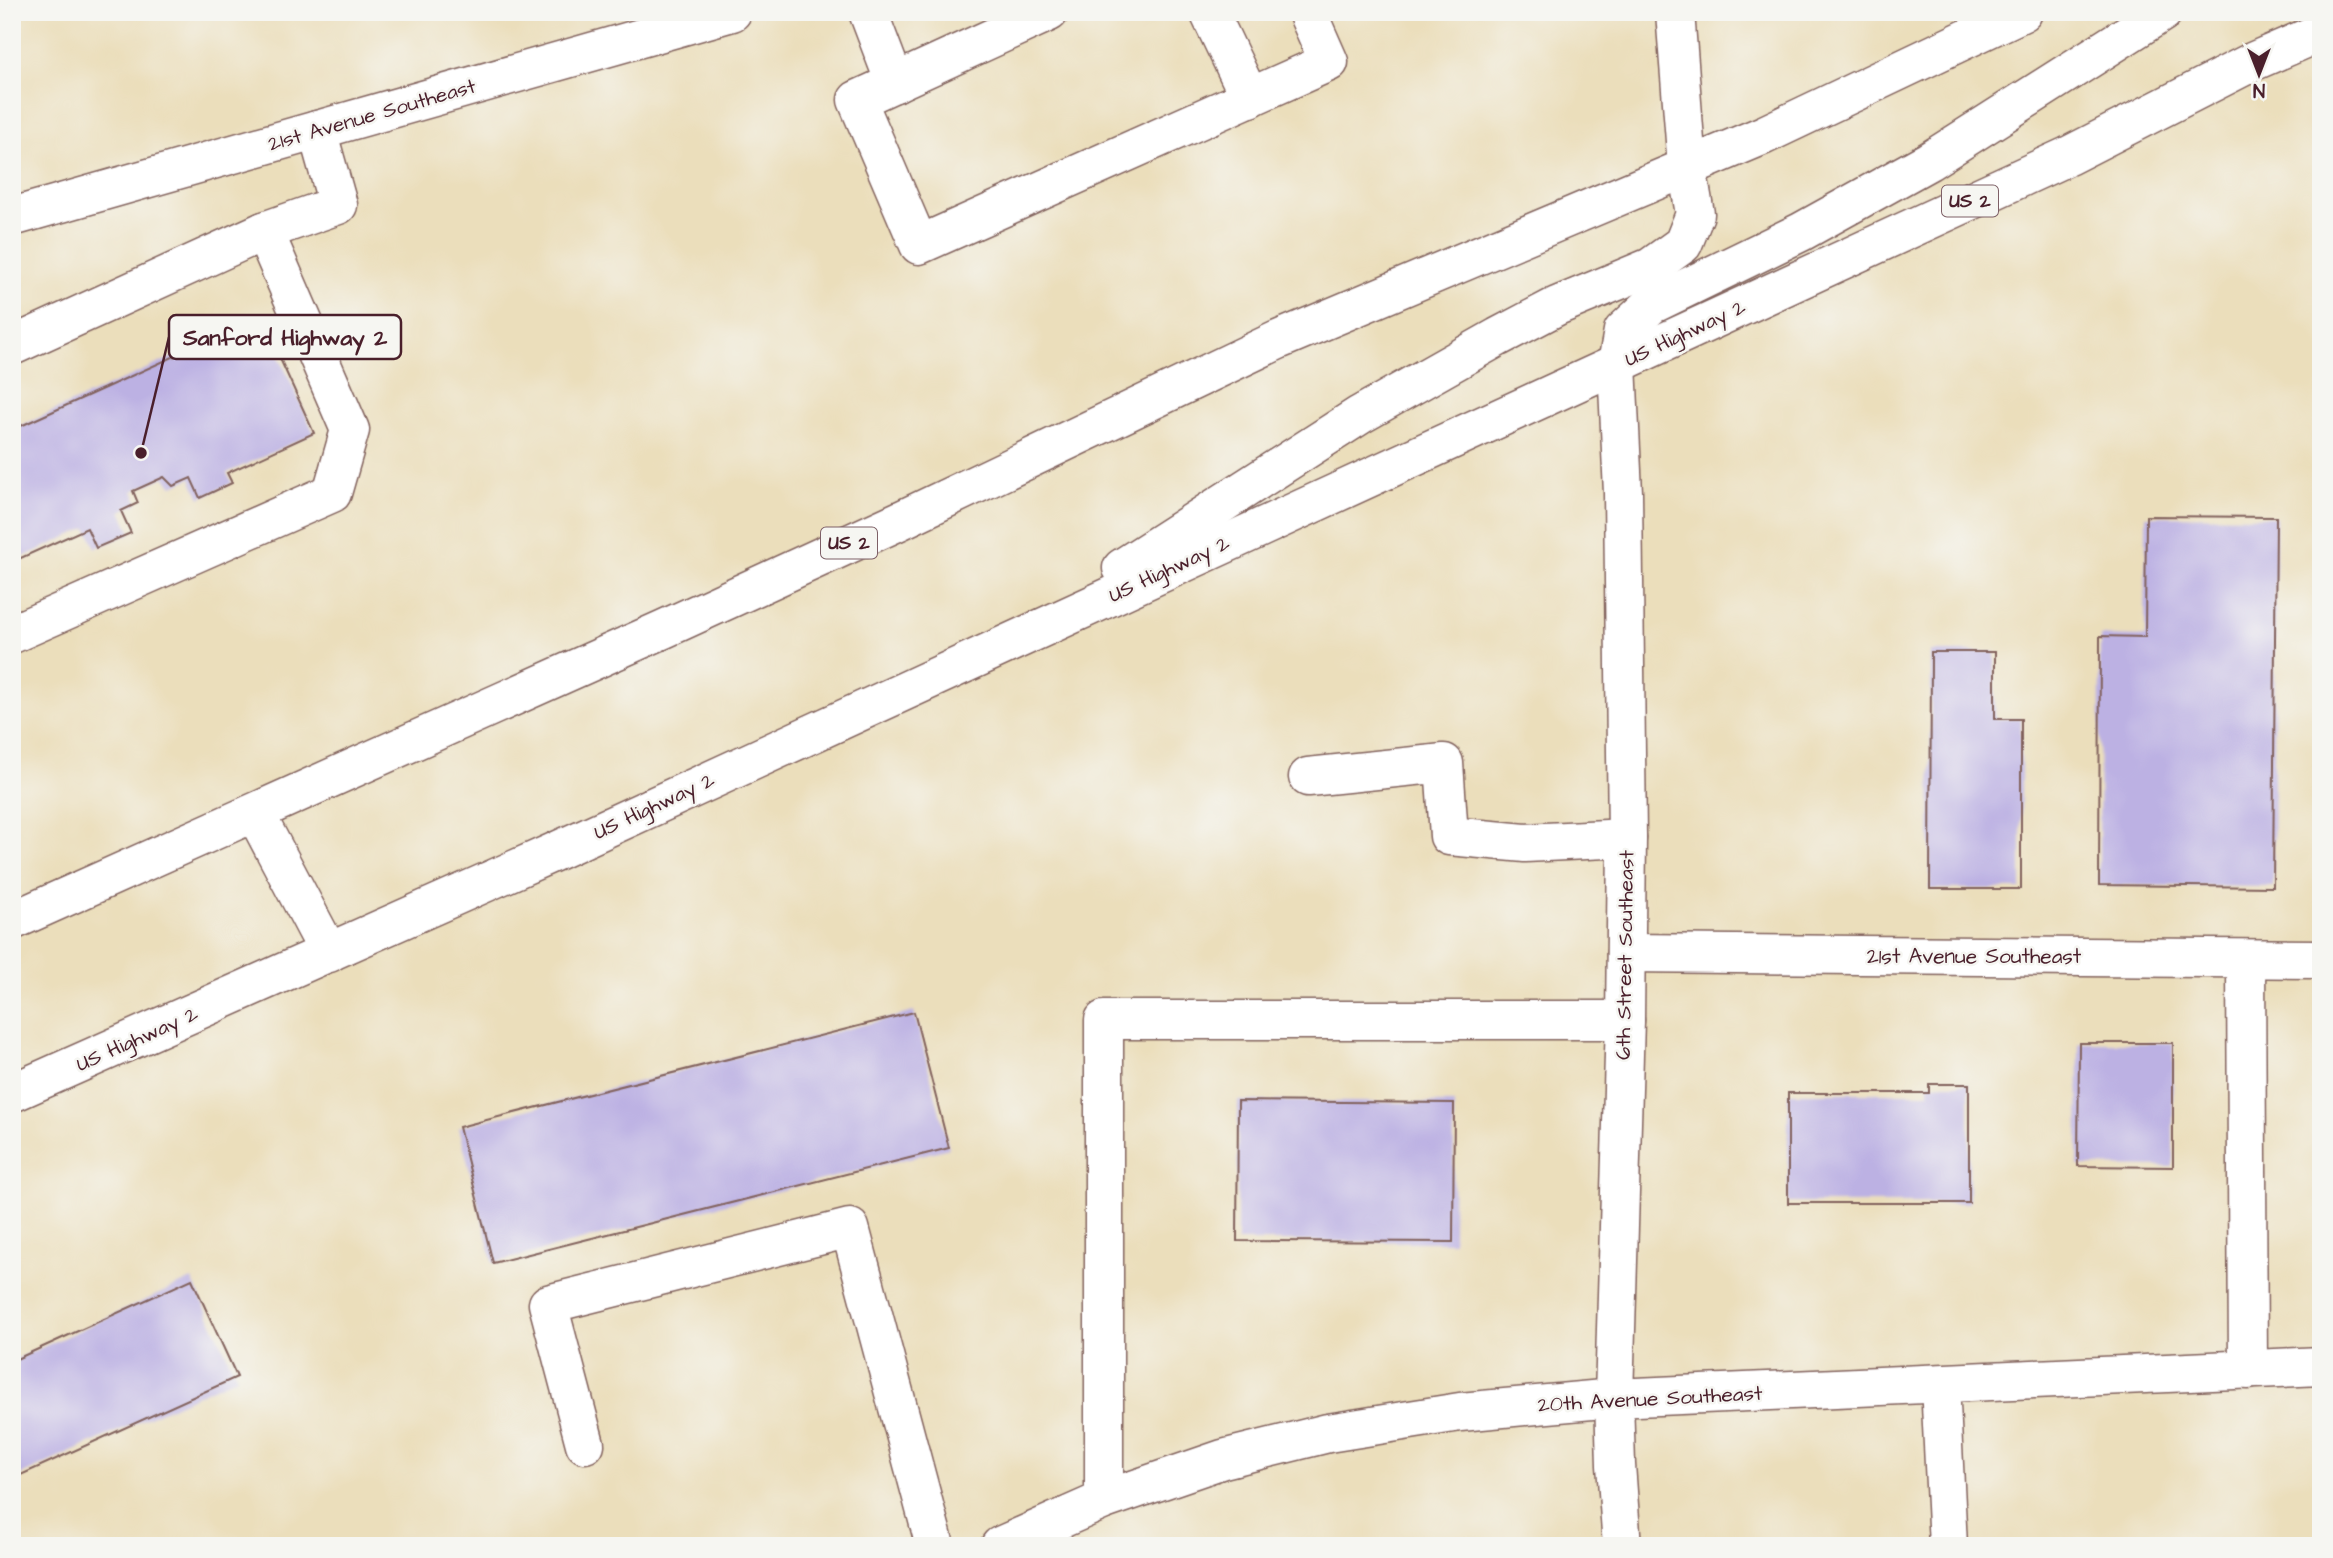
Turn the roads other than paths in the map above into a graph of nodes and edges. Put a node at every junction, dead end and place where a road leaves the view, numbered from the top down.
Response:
1 (732, 12) edge
2 (868, 12) edge
3 (1049, 12) edge
4 (1209, 12) edge
5 (1307, 12) edge
6 (1675, 12) edge
7 (2023, 12) edge
8 (2163, 12) edge
9 (2321, 32) edge
10 (895, 83) junction
11 (1250, 99) junction
12 (317, 130) junction
13 (1687, 167) junction
14 (12, 217) edge
15 (264, 231) junction
16 (12, 346) edge
17 (1617, 364) junction
18 (12, 634) edge
19 (927, 680) junction
20 (1308, 777) dead end
21 (255, 813) junction
22 (1627, 838) junction
23 (12, 921) edge
24 (329, 953) junction
25 (1626, 953) junction
26 (2246, 958) junction
27 (2321, 959) edge
28 (1625, 1020) junction
29 (12, 1093) edge
30 (2321, 1366) edge
31 (2248, 1370) junction
32 (1940, 1384) junction
33 (1614, 1398) junction
34 (585, 1444) dead end
35 (1104, 1500) junction
36 (935, 1546) edge
37 (1000, 1546) edge
38 (1622, 1546) edge
39 (1948, 1546) edge

1 - 12 main road, 21st Avenue Southeast
2 - 10 main road
3 - 10 main road
4 - 11 main road
5 - 11 main road
6 - 13 main road
7 - 13 main road, US 2
8 - 17 main road, 6th Street Southeast
9 - 17 main road, US Highway 2 / US 2
10 - 11 main road
12 - 14 main road, 21st Avenue Southeast
12 - 15 main road
13 - 19 main road
13 - 21 main road, US 2
15 - 16 main road
15 - 18 main road
17 - 19 main road, US Highway 2 / US 2
17 - 22 main road, 6th Street Southeast
19 - 24 main road, US Highway 2 / US 2
20 - 22 main road
21 - 23 main road, US 2
21 - 24 main road
22 - 25 main road, 6th Street Southeast
24 - 29 main road, US Highway 2 / US 2
25 - 26 main road, 21st Avenue Southeast
25 - 28 main road, 6th Street Southeast
26 - 27 main road, 21st Avenue Southeast
26 - 31 main road
28 - 33 main road, 6th Street Southeast
28 - 35 main road
30 - 31 main road, 20th Avenue Southeast
31 - 32 main road, 20th Avenue Southeast
32 - 33 main road, 20th Avenue Southeast
32 - 39 main road
33 - 35 main road, 20th Avenue Southeast
33 - 38 main road, 6th Street Southeast
34 - 36 main road
35 - 37 main road, 20th Avenue Southeast

